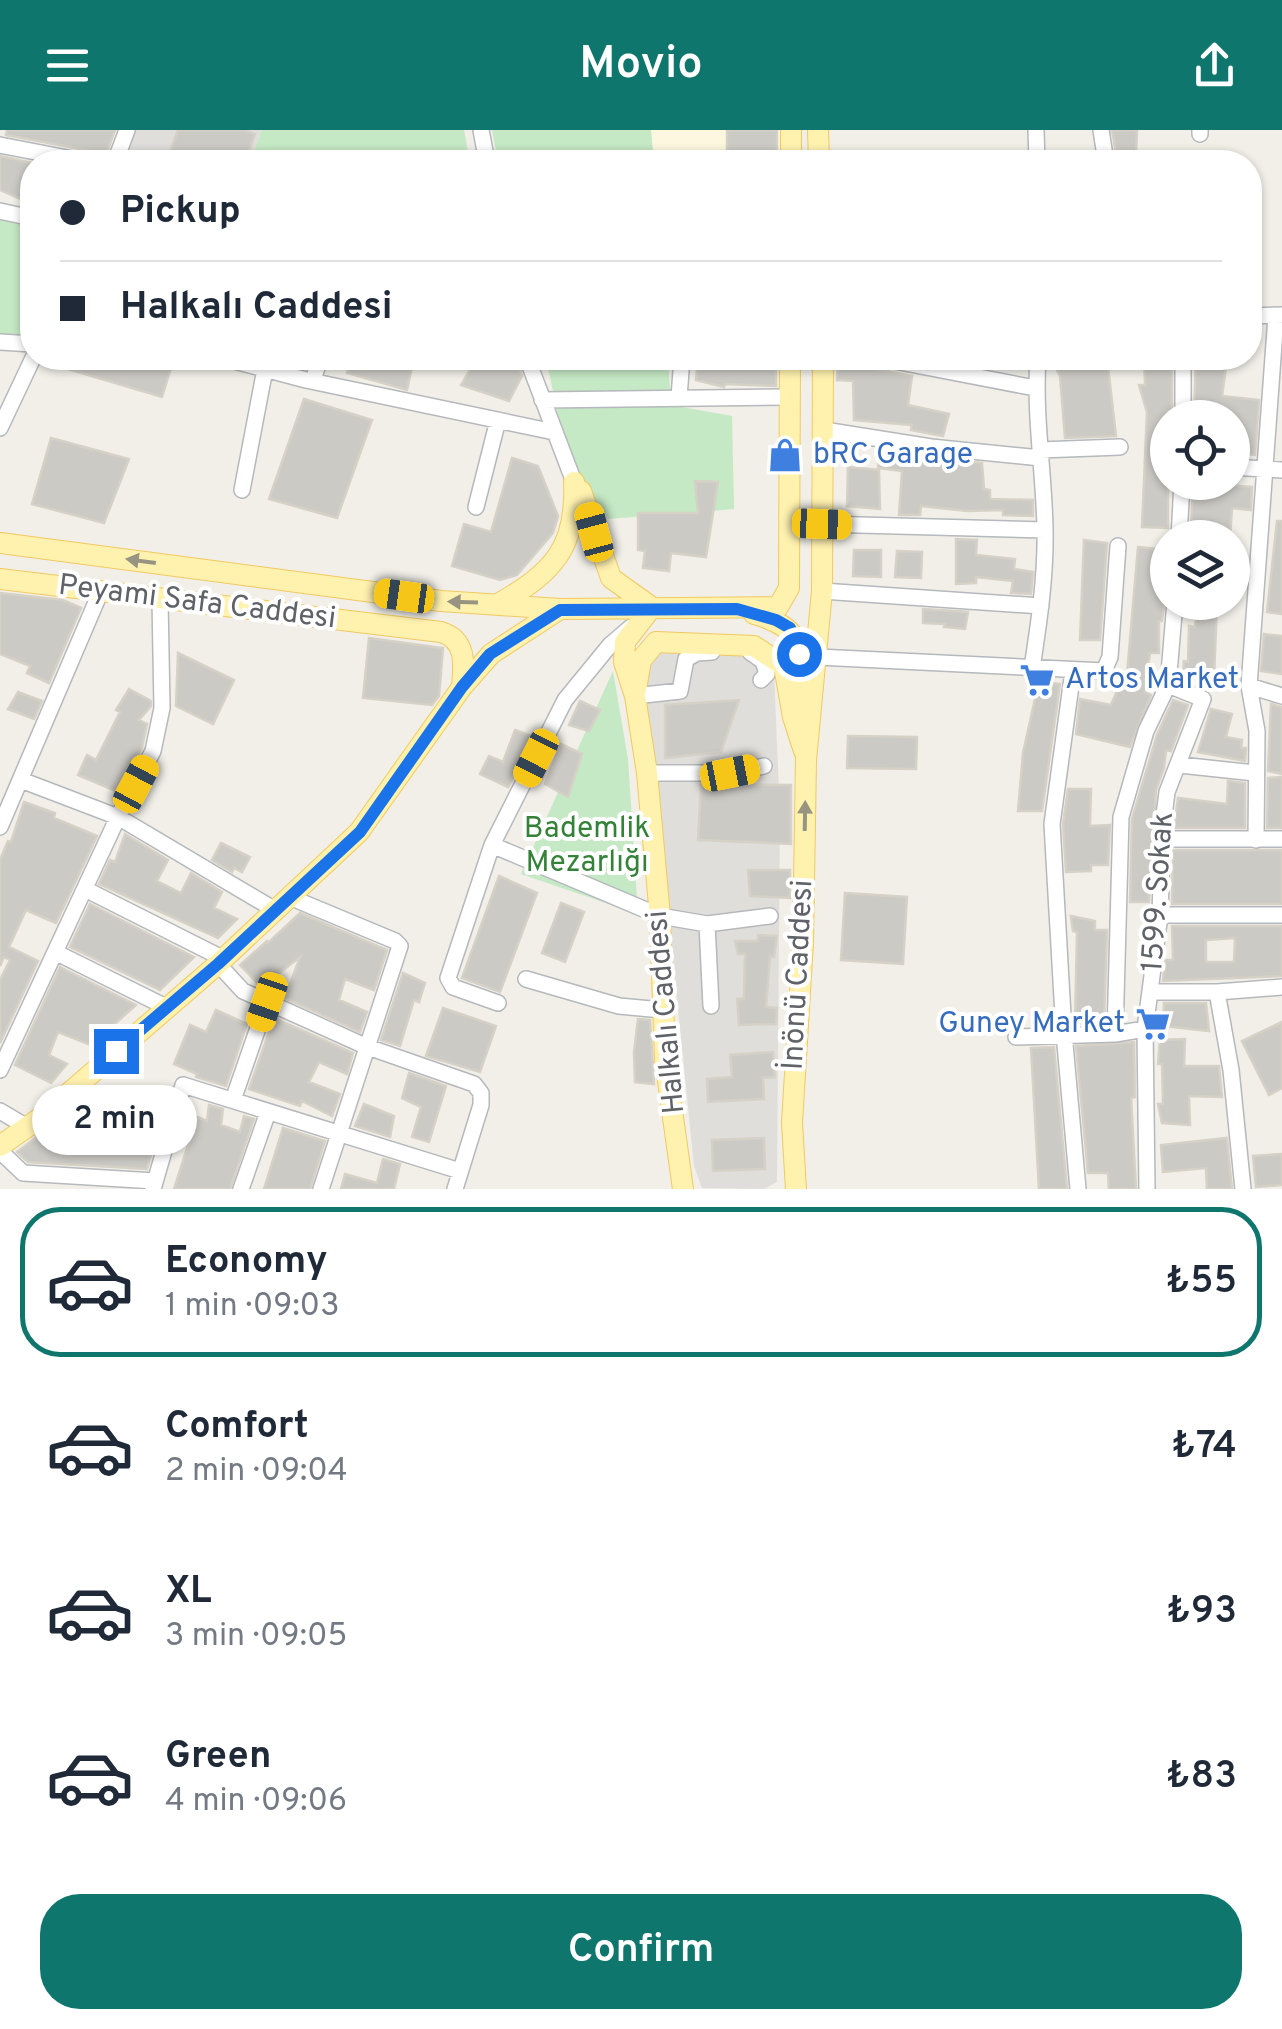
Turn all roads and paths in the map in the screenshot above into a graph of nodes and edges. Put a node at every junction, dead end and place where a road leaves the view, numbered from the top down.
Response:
1 (0, 145) edge
2 (26, 150) edge
3 (1279, 316) edge
4 (27, 370) edge
5 (265, 370) edge
6 (304, 370) edge
7 (531, 370) edge
8 (681, 370) edge
9 (790, 370) edge
10 (824, 370) edge
11 (942, 370) edge
12 (1037, 370) edge
13 (1183, 370) edge
14 (1036, 388) junction
15 (679, 397) junction
16 (790, 397) junction
17 (542, 400) junction
18 (1182, 400) edge
19 (498, 420) junction
20 (0, 428) edge
21 (824, 430) junction
22 (554, 432) junction
23 (1120, 447) dead end
24 (1040, 454) junction
25 (1250, 468) edge
26 (1263, 469) junction
27 (1282, 470) edge
28 (574, 482) junction
29 (242, 490) dead end
30 (476, 507) dead end
31 (822, 524) junction
32 (1045, 530) junction
33 (0, 543) edge
34 (1118, 546) dead end
35 (0, 579) edge
36 (822, 591) junction
37 (100, 592) junction
38 (160, 600) junction
39 (498, 604) junction
40 (1041, 606) junction
41 (652, 607) junction
42 (737, 609) junction
43 (560, 610) junction
44 (1173, 620) edge
45 (818, 657) junction
46 (1032, 668) junction
47 (1073, 671) junction
48 (761, 680) dead end
49 (1168, 685) junction
50 (1249, 686) junction
51 (462, 687) junction
52 (636, 696) junction
53 (1282, 696) edge
54 (806, 760) junction
55 (1180, 765) junction
56 (764, 766) dead end
57 (647, 773) junction
58 (1255, 773) junction
59 (22, 780) junction
60 (118, 817) junction
61 (0, 827) edge
62 (1163, 839) junction
63 (1282, 839) edge
64 (1256, 840) junction
65 (492, 844) junction
66 (85, 889) junction
67 (292, 894) junction
68 (275, 910) junction
69 (1160, 915) junction
70 (1282, 915) edge
71 (660, 916) junction
72 (770, 916) dead end
73 (706, 924) junction
74 (56, 952) junction
75 (220, 961) junction
76 (526, 979) dead end
77 (1282, 987) edge
78 (1152, 992) junction
79 (1217, 992) junction
80 (267, 1002) junction
81 (498, 1004) dead end
82 (711, 1006) dead end
83 (166, 1007) junction
84 (662, 1010) junction
85 (1145, 1029) junction
86 (1064, 1033) junction
87 (1116, 1034) junction
88 (1016, 1037) dead end
89 (366, 1046) junction
90 (0, 1070) edge
91 (233, 1100) junction
92 (0, 1111) edge
93 (268, 1112) junction
94 (792, 1124) junction
95 (27, 1127) junction
96 (340, 1134) junction
97 (0, 1149) edge
98 (682, 1161) junction
99 (460, 1171) junction
100 (154, 1185) edge
101 (241, 1189) edge
102 (320, 1189) edge
103 (456, 1189) edge
104 (683, 1189) edge
105 (695, 1189) edge
106 (783, 1189) edge
107 (796, 1189) edge
108 (1078, 1189) edge
109 (1146, 1189) edge
110 (1243, 1189) edge

1 - 2 street
3 - 26 street
4 - 20 street
5 - 29 street
6 - 19 street
7 - 17 street
8 - 15 street
9 - 16 main road
10 - 21 main road, İnönü Caddesi
11 - 14 street
12 - 14 street
13 - 18 street
14 - 24 street
15 - 16 street
15 - 17 street
16 - 42 main road
17 - 22 street
19 - 22 street
19 - 30 street
21 - 24 street
21 - 31 main road, İnönü Caddesi
22 - 28 street
23 - 24 street
24 - 32 street
25 - 26 street
26 - 27 street
26 - 50 street
28 - 39 main road
28 - 41 main road
31 - 32 street
31 - 36 main road, İnönü Caddesi
32 - 40 street
39 -> 33 main road, Peyami Safa Caddesi
34 - 47 street
35 - 37 main road, Peyami Safa Caddesi
36 - 40 street
36 - 45 main road, İnönü Caddesi
37 - 38 main road, Peyami Safa Caddesi
37 - 59 street
38 - 51 main road, Peyami Safa Caddesi
38 - 60 street
39 - 43 main road, Peyami Safa Caddesi
40 - 46 street
41 - 42 main road, Peyami Safa Caddesi
41 - 43 main road, Peyami Safa Caddesi
41 - 52 main road, Halkalı Caddesi
41 - 65 street
42 - 54 main road
43 - 51 main road, Peyami Safa Caddesi
44 - 49 street
45 - 46 street
45 - 54 main road, İnönü Caddesi
46 - 47 street
47 - 86 street
48 - 52 street
49 - 55 street, 1599. Sokak
49 - 87 street
50 - 53 street
50 - 58 street
51 - 67 main road
52 - 54 main road, İnönü Caddesi
52 - 57 main road, Halkalı Caddesi
94 -> 54 main road, İnönü Caddesi
55 - 58 street
55 - 62 street, 1599. Sokak
56 - 57 street
57 - 71 main road, Halkalı Caddesi
58 - 64 street
59 - 60 street
59 - 61 street
60 - 66 street
60 - 68 street
62 - 64 street
62 - 69 street, 1599. Sokak
63 - 64 street
65 - 71 street
65 - 81 street
66 - 74 street
66 - 75 street
67 - 68 main road
67 - 89 street
68 - 75 main road
69 - 70 street
69 - 78 street, 1599. Sokak
71 - 73 street
71 - 84 main road, Halkalı Caddesi
72 - 73 street
73 - 82 street
74 - 83 street
74 - 90 street
75 - 80 street
75 - 83 main road
76 - 84 street
77 - 79 street
78 - 79 street
78 - 85 street, 1599. Sokak
79 - 110 street
80 - 89 street
80 - 91 street
83 - 95 main road
84 - 98 main road, Halkalı Caddesi
85 - 87 street
85 - 109 street, 1599. Sokak
86 - 87 street
86 - 88 street
86 - 108 street
89 - 96 street
89 - 99 street
91 - 93 street
91 - 100 street
92 - 95 street
93 - 96 street
93 - 101 street
94 - 106 main road
94 - 107 main road, İnönü Caddesi
95 - 97 main road
96 - 99 street
96 - 102 street
97 - 100 street
98 - 104 main road, Halkalı Caddesi
98 - 105 main road
99 - 103 street

